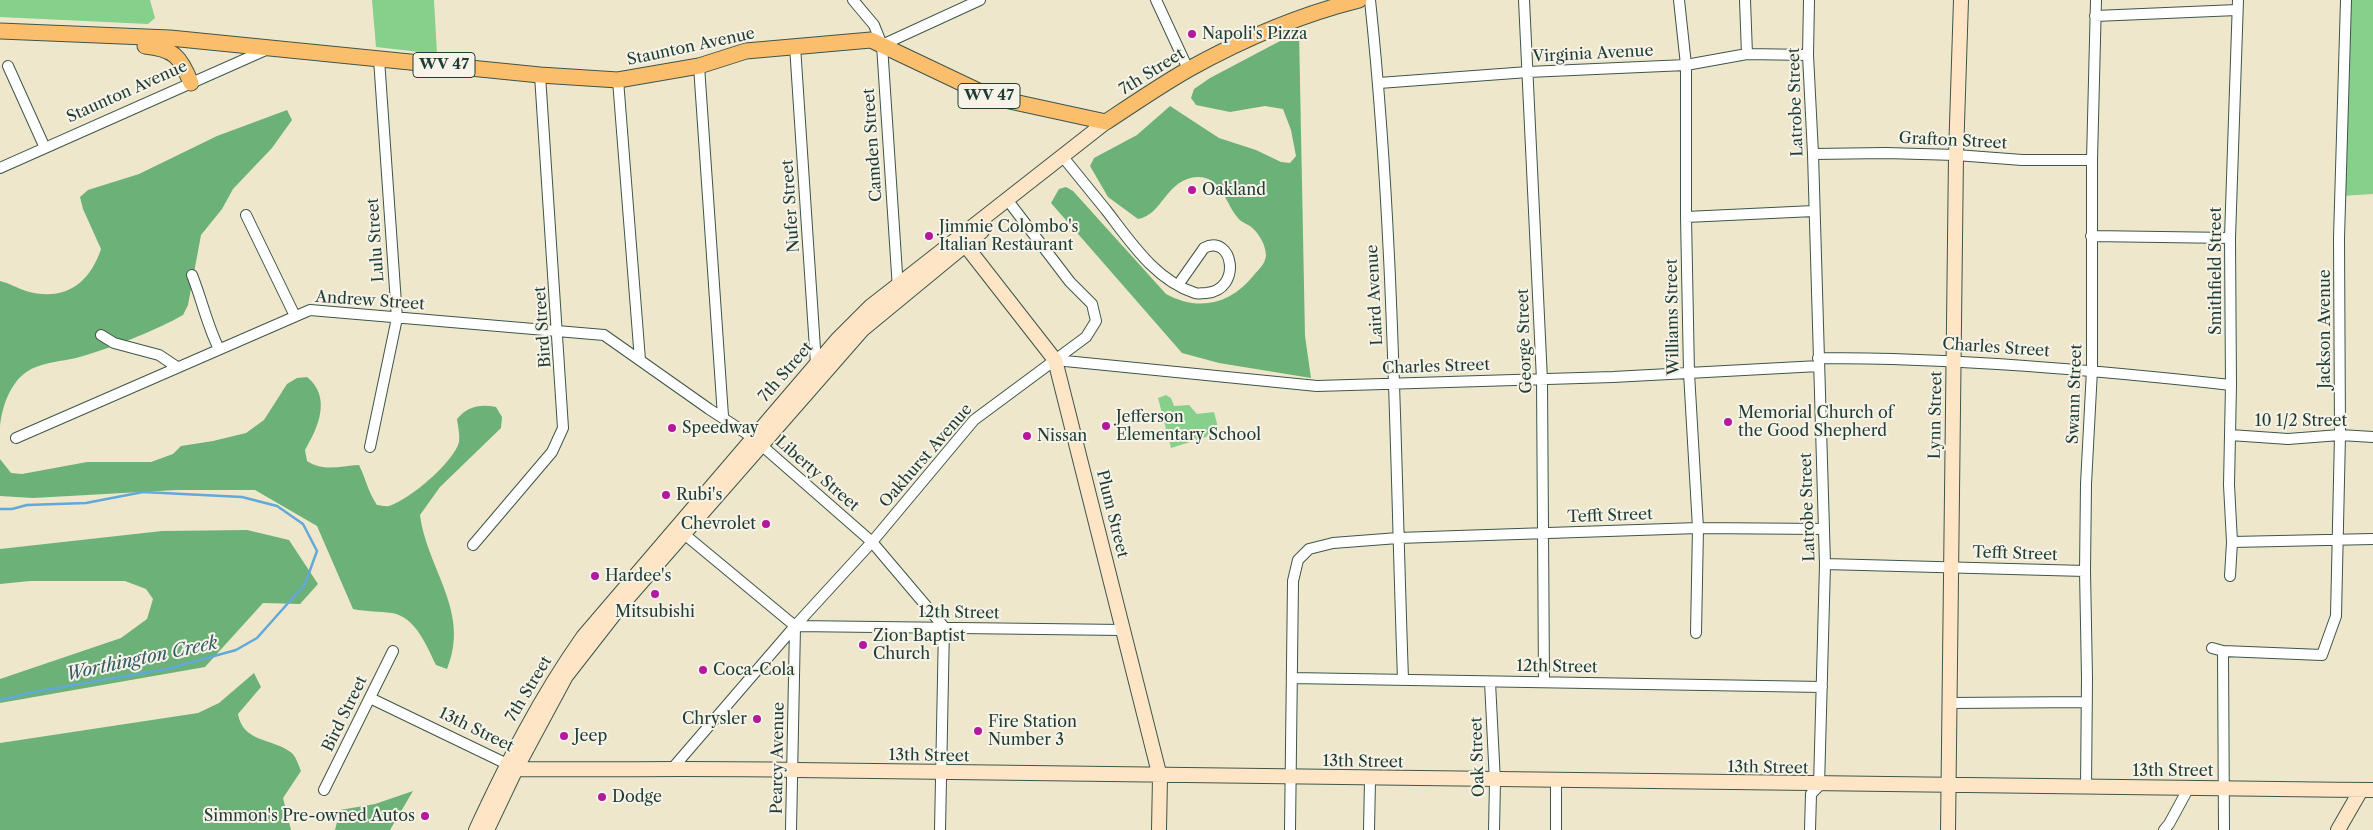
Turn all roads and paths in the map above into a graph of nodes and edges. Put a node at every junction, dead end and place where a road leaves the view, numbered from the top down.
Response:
1 (853, 0) edge
2 (980, 0) edge
3 (1156, 0) edge
4 (1359, 0) edge
5 (1370, 0) edge
6 (1524, 0) edge
7 (1679, 0) edge
8 (1744, 0) edge
9 (1809, 0) edge
10 (1961, 0) edge
11 (2096, 0) edge
12 (2346, 0) edge
13 (1322, 4) edge
14 (2238, 5) edge
15 (2095, 16) junction
16 (0, 31) edge
17 (70, 34) junction
18 (189, 40) junction
19 (882, 45) junction
20 (795, 46) junction
21 (269, 48) junction
22 (1747, 54) junction
23 (1808, 55) junction
24 (380, 59) junction
25 (184, 65) junction
26 (1686, 65) junction
27 (8, 66) dead end
28 (699, 66) junction
29 (1188, 69) junction
30 (1528, 72) junction
31 (540, 75) junction
32 (618, 80) junction
33 (191, 83) junction
34 (1379, 83) junction
35 (1106, 122) junction
36 (45, 148) junction
37 (1813, 154) junction
38 (1956, 155) junction
39 (2092, 160) junction
40 (1067, 162) junction
41 (0, 168) edge
42 (1012, 206) junction
43 (1814, 211) junction
44 (246, 215) dead end
45 (1686, 217) junction
46 (2091, 236) junction
47 (2230, 238) junction
48 (962, 241) junction
49 (192, 275) dead end
50 (1178, 285) junction
51 (898, 291) junction
52 (295, 316) junction
53 (396, 318) junction
54 (558, 332) junction
55 (101, 335) dead end
56 (219, 349) junction
57 (640, 360) junction
58 (1055, 360) junction
59 (1955, 360) junction
60 (1818, 362) junction
61 (816, 364) junction
62 (177, 367) junction
63 (2092, 370) junction
64 (1689, 373) junction
65 (1542, 380) junction
66 (1394, 384) junction
67 (2231, 385) junction
68 (723, 416) junction
69 (2230, 435) junction
70 (2340, 435) junction
71 (2373, 437) edge
72 (16, 438) dead end
73 (757, 442) junction
74 (370, 447) dead end
75 (1698, 528) junction
76 (1824, 530) junction
77 (1544, 533) junction
78 (684, 534) junction
79 (1398, 538) junction
80 (2339, 539) junction
81 (2373, 539) edge
82 (872, 542) junction
83 (2232, 542) junction
84 (472, 545) dead end
85 (1825, 564) junction
86 (1950, 567) junction
87 (2085, 571) junction
88 (2230, 576) dead end
89 (795, 626) junction
90 (944, 627) junction
91 (1123, 630) junction
92 (1696, 633) dead end
93 (2212, 648) dead end
94 (393, 651) dead end
95 (2223, 651) junction
96 (1292, 678) junction
97 (1403, 679) junction
98 (1490, 682) junction
99 (1544, 682) junction
100 (1822, 687) junction
101 (370, 698) junction
102 (2087, 702) junction
103 (1949, 703) junction
104 (511, 766) junction
105 (671, 770) junction
106 (792, 770) junction
107 (942, 774) junction
108 (1160, 777) junction
109 (1292, 779) junction
110 (1370, 780) junction
111 (1495, 782) junction
112 (1556, 782) junction
113 (1819, 786) junction
114 (1948, 787) junction
115 (2086, 788) junction
116 (2188, 789) junction
117 (2223, 789) junction
118 (324, 790) dead end
119 (2367, 790) edge
120 (476, 830) edge
121 (487, 830) edge
122 (791, 830) edge
123 (940, 830) edge
124 (1159, 830) edge
125 (1290, 830) edge
126 (1369, 830) edge
127 (1494, 830) edge
128 (1556, 830) edge
129 (1810, 830) edge
130 (1948, 830) edge
131 (2164, 830) edge
132 (2224, 830) edge
133 (2338, 830) edge

1 - 19 street, Camden Street
2 - 19 street
3 - 29 street
4 - 13 main road, 7th Street
5 - 34 street, Laird Avenue
6 - 30 street, George Street
7 - 26 street, Williams Street
8 - 22 street
9 - 23 street, Latrobe Street
10 - 38 street, Lynn Street
11 - 15 street, Swann Street
12 - 70 street, Jackson Avenue
13 - 29 main road, 7th Street
14 - 15 street
14 - 47 street, Smithfield Street
15 - 39 street, Swann Street
16 - 17 main road, Staunton Avenue / WV 47
17 - 18 main road, Staunton Avenue / WV 47
17 - 25 main road
18 - 21 main road, Staunton Avenue / WV 47
18 - 25 main road
19 - 20 main road, Staunton Avenue / WV 47
19 - 35 main road, Staunton Avenue / WV 47
19 - 51 street, Camden Street
20 - 28 main road, Staunton Avenue / WV 47
20 - 61 street, Nufer Street
21 - 24 main road, Staunton Avenue / WV 47
21 - 33 street, Staunton Avenue
22 - 23 street, Virginia Avenue
22 - 26 street, Virginia Avenue
23 - 37 street, Latrobe Street
24 - 31 main road, Staunton Avenue / WV 47
24 - 53 street, Lulu Street
25 - 33 main road
26 - 30 street, Virginia Avenue
26 - 45 street, Williams Street
27 - 36 street
28 - 32 main road, Staunton Avenue / WV 47
28 - 68 street
29 - 35 main road, 7th Street
30 - 34 street, Virginia Avenue
30 - 65 street, George Street
31 - 32 main road, Staunton Avenue / WV 47
31 - 54 street, Bird Street
32 - 57 street
33 - 36 street, Staunton Avenue
34 - 66 street, Laird Avenue
35 - 40 street, 7th Street
35 - 48 street, 7th Street
36 - 41 street, Staunton Avenue
37 - 38 street, Grafton Street
37 - 43 street, Latrobe Street
38 - 39 street, Grafton Street
38 - 59 street, Lynn Street
39 - 46 street, Swann Street
40 - 42 street, 7th Street
40 - 50 street
42 - 48 street, 7th Street
42 - 58 street, Oakhurst Avenue
43 - 45 street
43 - 60 street, Latrobe Street
44 - 52 street
45 - 64 street, Williams Street
46 - 47 street
46 - 63 street, Swann Street
47 - 67 street, Smithfield Street
48 - 51 street, 7th Street
48 - 58 street, Plum Street
49 - 56 street
50 - 50 street
51 - 61 street, 7th Street
51 - 73 street, 7th Street
52 - 53 street, Andrew Street
52 - 56 street, Andrew Street
53 - 54 street, Andrew Street
53 - 74 street, Lulu Street
54 - 57 street, Andrew Street
54 - 84 street, Bird Street
55 - 62 street
56 - 62 street, Andrew Street
57 - 68 street, Andrew Street
58 - 66 street, Charles Street
58 - 82 street, Oakhurst Avenue
58 - 91 street, Plum Street
59 - 60 street, Charles Street
59 - 63 street, Charles Street
59 - 86 street, Lynn Street
60 - 64 street, Charles Street
60 - 76 street, Latrobe Street
61 - 73 street, 7th Street
62 - 72 street, Andrew Street
63 - 67 street, Charles Street
63 - 87 street, Swann Street
64 - 65 street, Charles Street
64 - 75 street, Williams Street
65 - 66 street, Charles Street
65 - 77 street, George Street
66 - 79 street, Laird Avenue
67 - 69 street, Smithfield Street
68 - 73 street, Liberty Street
69 - 70 street, 10 1/2 Street
69 - 83 street, Smithfield Street
70 - 71 street, 10 1/2 Street
70 - 80 street, Jackson Avenue
73 - 78 street, 7th Street
73 - 82 street, Liberty Street
73 - 104 street, 7th Street
75 - 76 street, Tefft Street
75 - 77 street, Tefft Street
75 - 92 street, Williams Street
76 - 85 street, Latrobe Street
77 - 79 street, Tefft Street
77 - 99 street, George Street
78 - 89 street
78 - 104 street, 7th Street
79 - 96 street, Tefft Street
79 - 97 street, Laird Avenue
80 - 81 street
80 - 83 street
80 - 95 street, Jackson Avenue
82 - 89 street, Oakhurst Avenue
82 - 90 street, Liberty Street
83 - 88 street, Smithfield Street
85 - 86 street, Tefft Street
85 - 100 street, Latrobe Street
86 - 87 street, Tefft Street
86 - 103 street, Lynn Street
87 - 102 street, Swann Street
89 - 90 street, 12th Street
89 - 105 street
89 - 106 street, Pearcy Avenue
90 - 91 street, 12th Street
90 - 107 street
91 - 108 street, Plum Street
93 - 95 street
94 - 101 street, Bird Street
95 - 117 street
96 - 97 street, 12th Street
96 - 109 street, Tefft Street
97 - 98 street, 12th Street
98 - 99 street, 12th Street
98 - 111 street, Oak Street
99 - 100 street, 12th Street
100 - 113 street, Latrobe Street
101 - 104 street, 13th Street
101 - 118 street, Bird Street
102 - 103 street
102 - 115 street, Swann Street
103 - 114 street, Lynn Street
104 - 105 street, 13th Street
104 - 120 street, 7th Street
104 - 121 street, 7th Street
105 - 106 street, 13th Street
106 - 107 street, 13th Street
106 - 122 street, Pearcy Avenue
107 - 108 street, 13th Street
107 - 123 street
108 - 109 street, 13th Street
108 - 124 street, Plum Street
109 - 110 street, 13th Street
109 - 125 street, Tefft Street
110 - 111 street, 13th Street
110 - 126 street
111 - 112 street, 13th Street
111 - 127 street, Oak Street
112 - 113 street, 13th Street
112 - 128 street
113 - 114 street, 13th Street
113 - 129 street, Latrobe Street
114 - 115 street, 13th Street
114 - 130 street, Lynn Street
115 - 116 street, 13th Street
116 - 117 street, 13th Street
116 - 131 street
117 - 119 street, 13th Street
117 - 132 street
119 - 133 street

